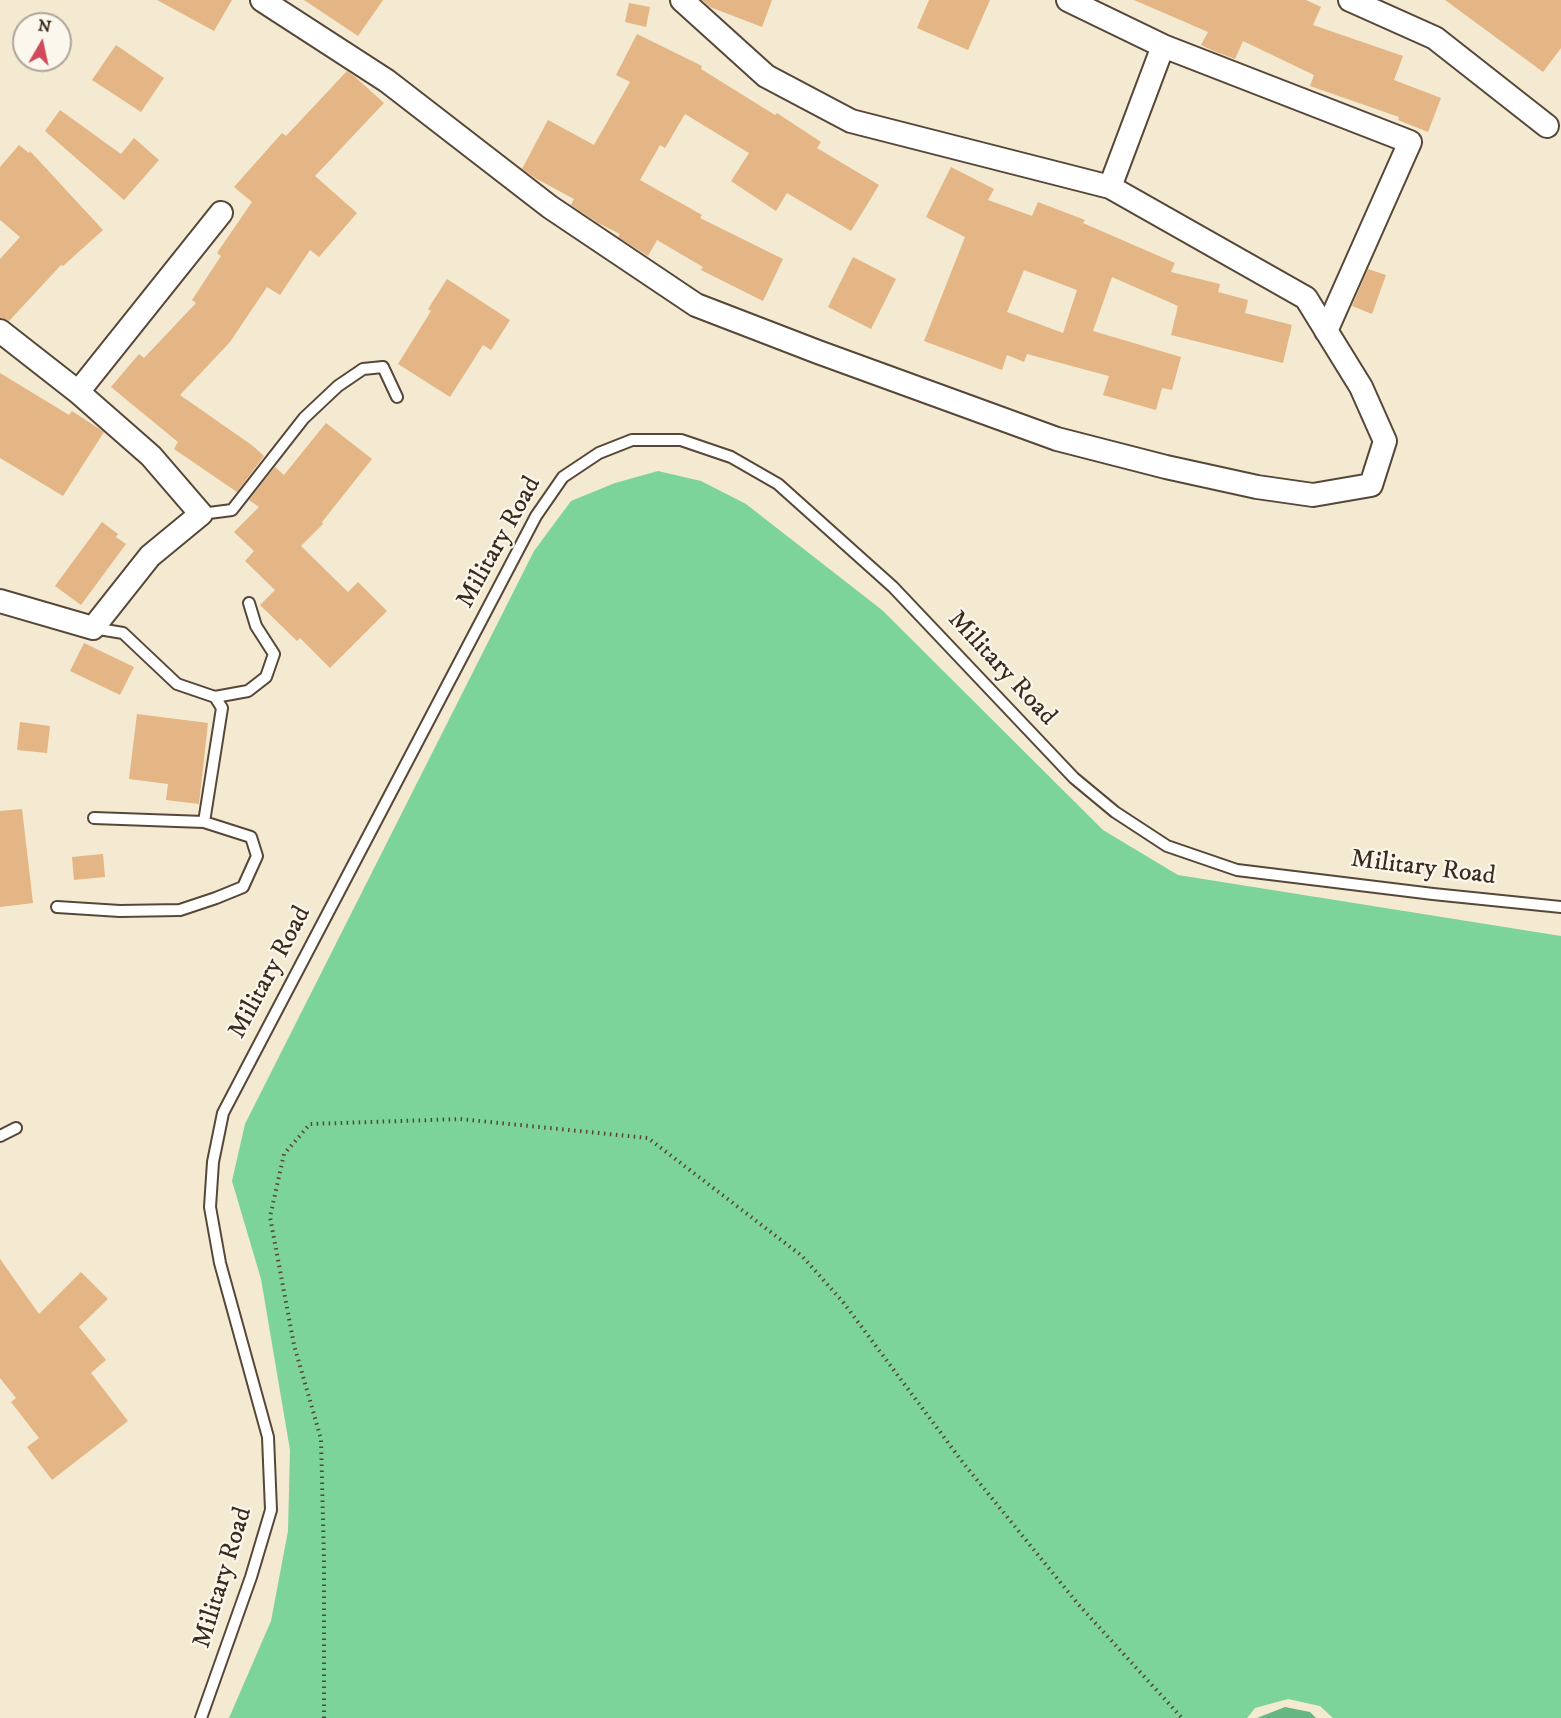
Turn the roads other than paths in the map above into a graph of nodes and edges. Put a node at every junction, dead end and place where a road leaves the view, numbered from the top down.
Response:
1 (262, 0) edge
2 (682, 0) edge
3 (1068, 0) edge
4 (1350, 0) edge
5 (1163, 46) junction
6 (1547, 126) dead end
7 (1110, 187) junction
8 (221, 213) dead end
9 (0, 331) edge
10 (1326, 331) junction
11 (78, 392) junction
12 (397, 397) dead end
13 (201, 514) junction
14 (0, 601) edge
15 (249, 603) dead end
16 (93, 628) junction
17 (215, 698) junction
18 (94, 818) dead end
19 (204, 822) junction
20 (57, 907) dead end
21 (1561, 907) edge
22 (16, 1128) dead end
23 (0, 1136) edge
24 (201, 1718) edge

1 - 10 street
2 - 7 street
3 - 5 street
4 - 6 street
5 - 7 street
5 - 10 street
7 - 10 street
8 - 11 street
9 - 11 street
11 - 13 street
12 - 13 lane
13 - 16 street
14 - 16 street
15 - 17 lane
16 - 17 lane
17 - 19 lane
18 - 19 lane
19 - 20 lane
21 - 24 lane, Military Road
22 - 23 lane

